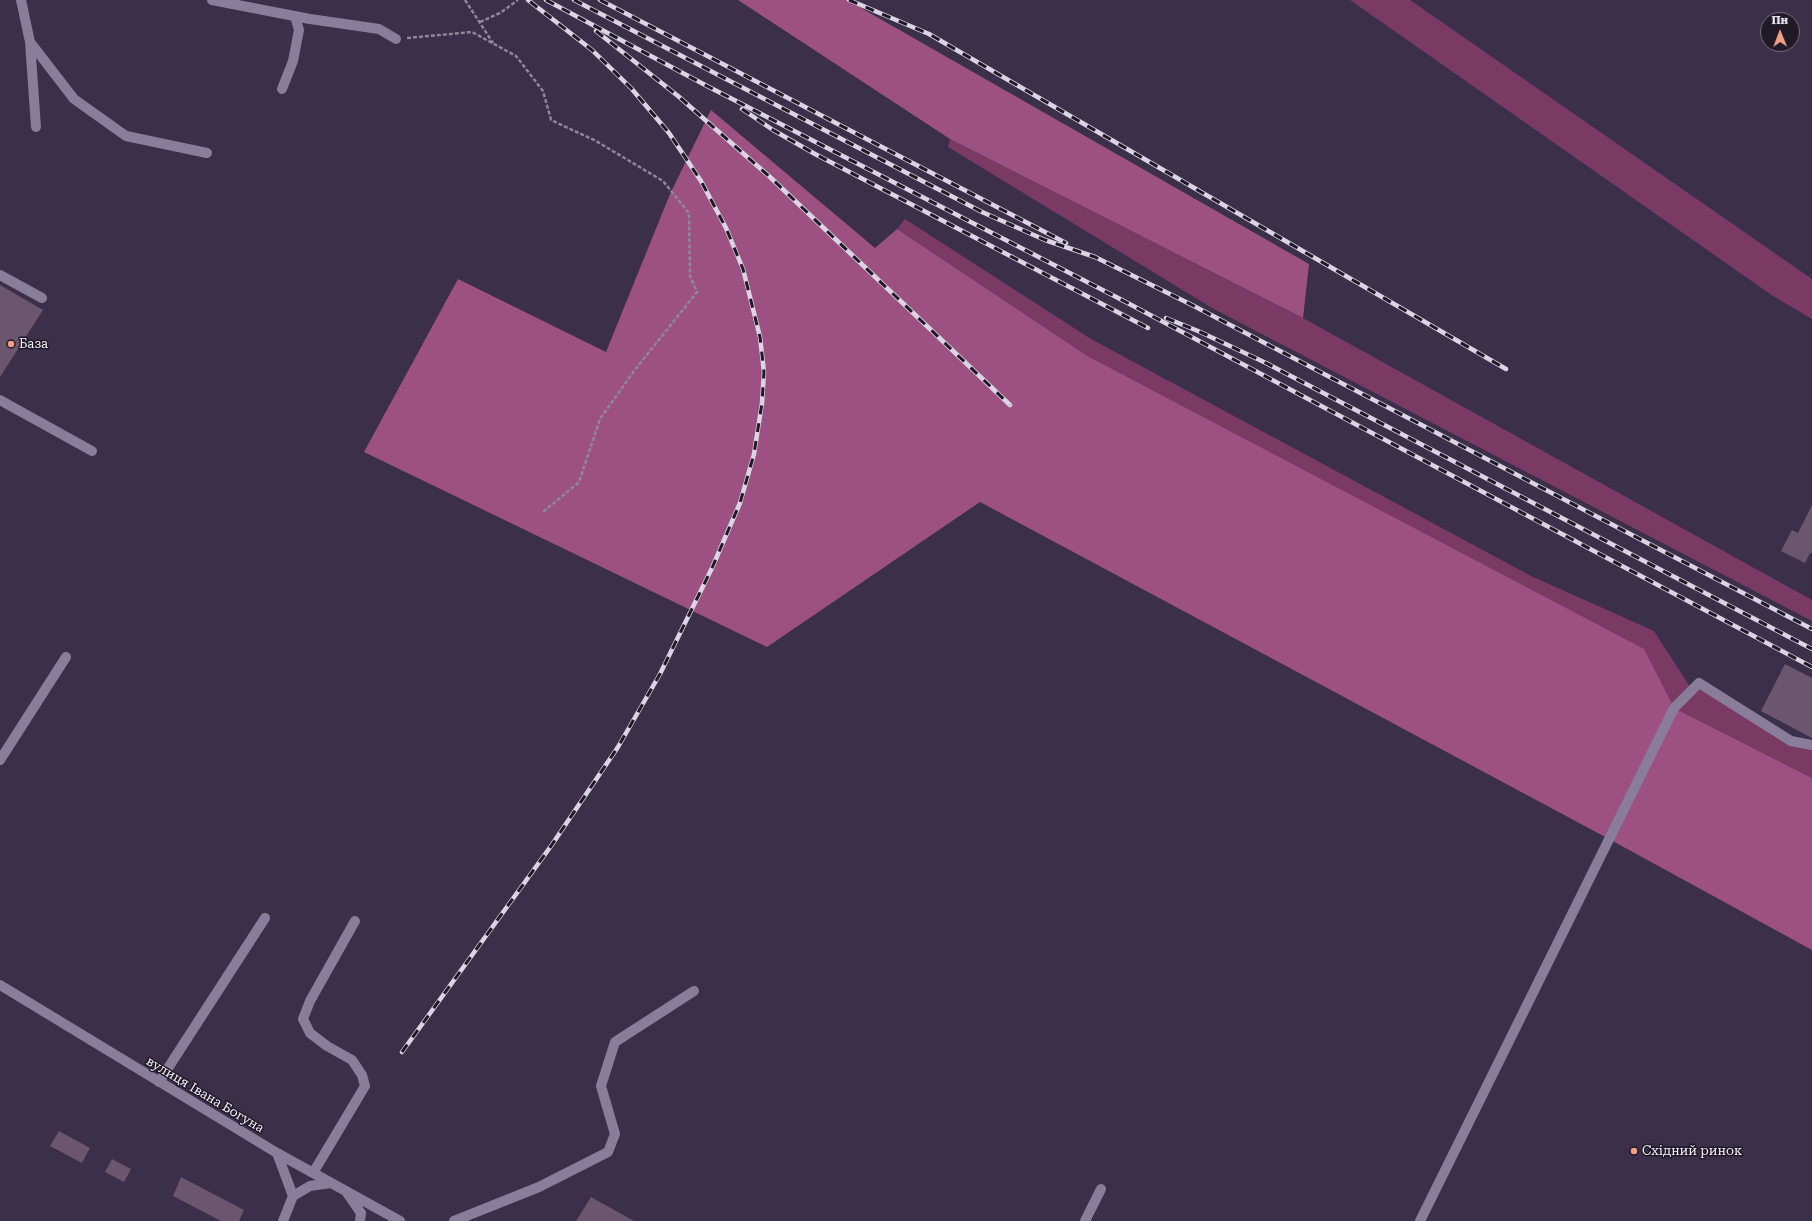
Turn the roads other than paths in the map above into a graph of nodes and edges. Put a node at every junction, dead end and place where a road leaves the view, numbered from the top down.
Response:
1 (21, 0) edge
2 (212, 0) edge
3 (295, 16) junction
4 (396, 38) road end
5 (30, 42) junction
6 (282, 89) dead end
7 (36, 127) dead end
8 (207, 153) dead end
9 (0, 275) edge
10 (42, 298) dead end
11 (0, 400) edge
12 (92, 451) dead end
13 (66, 657) dead end
14 (1812, 745) edge
15 (0, 760) edge
16 (265, 918) dead end
17 (355, 921) dead end
18 (0, 986) edge
19 (694, 991) dead end
20 (159, 1082) junction
21 (277, 1153) junction
22 (313, 1173) junction
23 (331, 1183) junction
24 (1101, 1189) dead end
25 (346, 1191) junction
26 (293, 1196) junction
27 (283, 1221) edge
28 (360, 1221) edge
29 (400, 1221) edge
30 (454, 1221) edge
31 (1085, 1221) edge
32 (1420, 1221) edge

1 - 5 street
2 - 3 street
3 - 4 street
3 - 6 street
5 - 7 street
5 - 8 street
9 - 10 street
11 - 12 street
13 - 15 street
14 - 32 street
16 - 20 street
17 - 22 street
18 - 20 street, вулиця Івана Богуна
19 - 30 street
20 - 21 street, вулиця Івана Богуна
21 - 22 street, вулиця Івана Богуна
21 - 26 street
22 - 23 street, вулиця Івана Богуна
23 - 25 street, вулиця Івана Богуна
23 - 26 street
24 - 31 street
25 - 28 street
25 - 29 street, вулиця Івана Богуна
26 - 27 street

